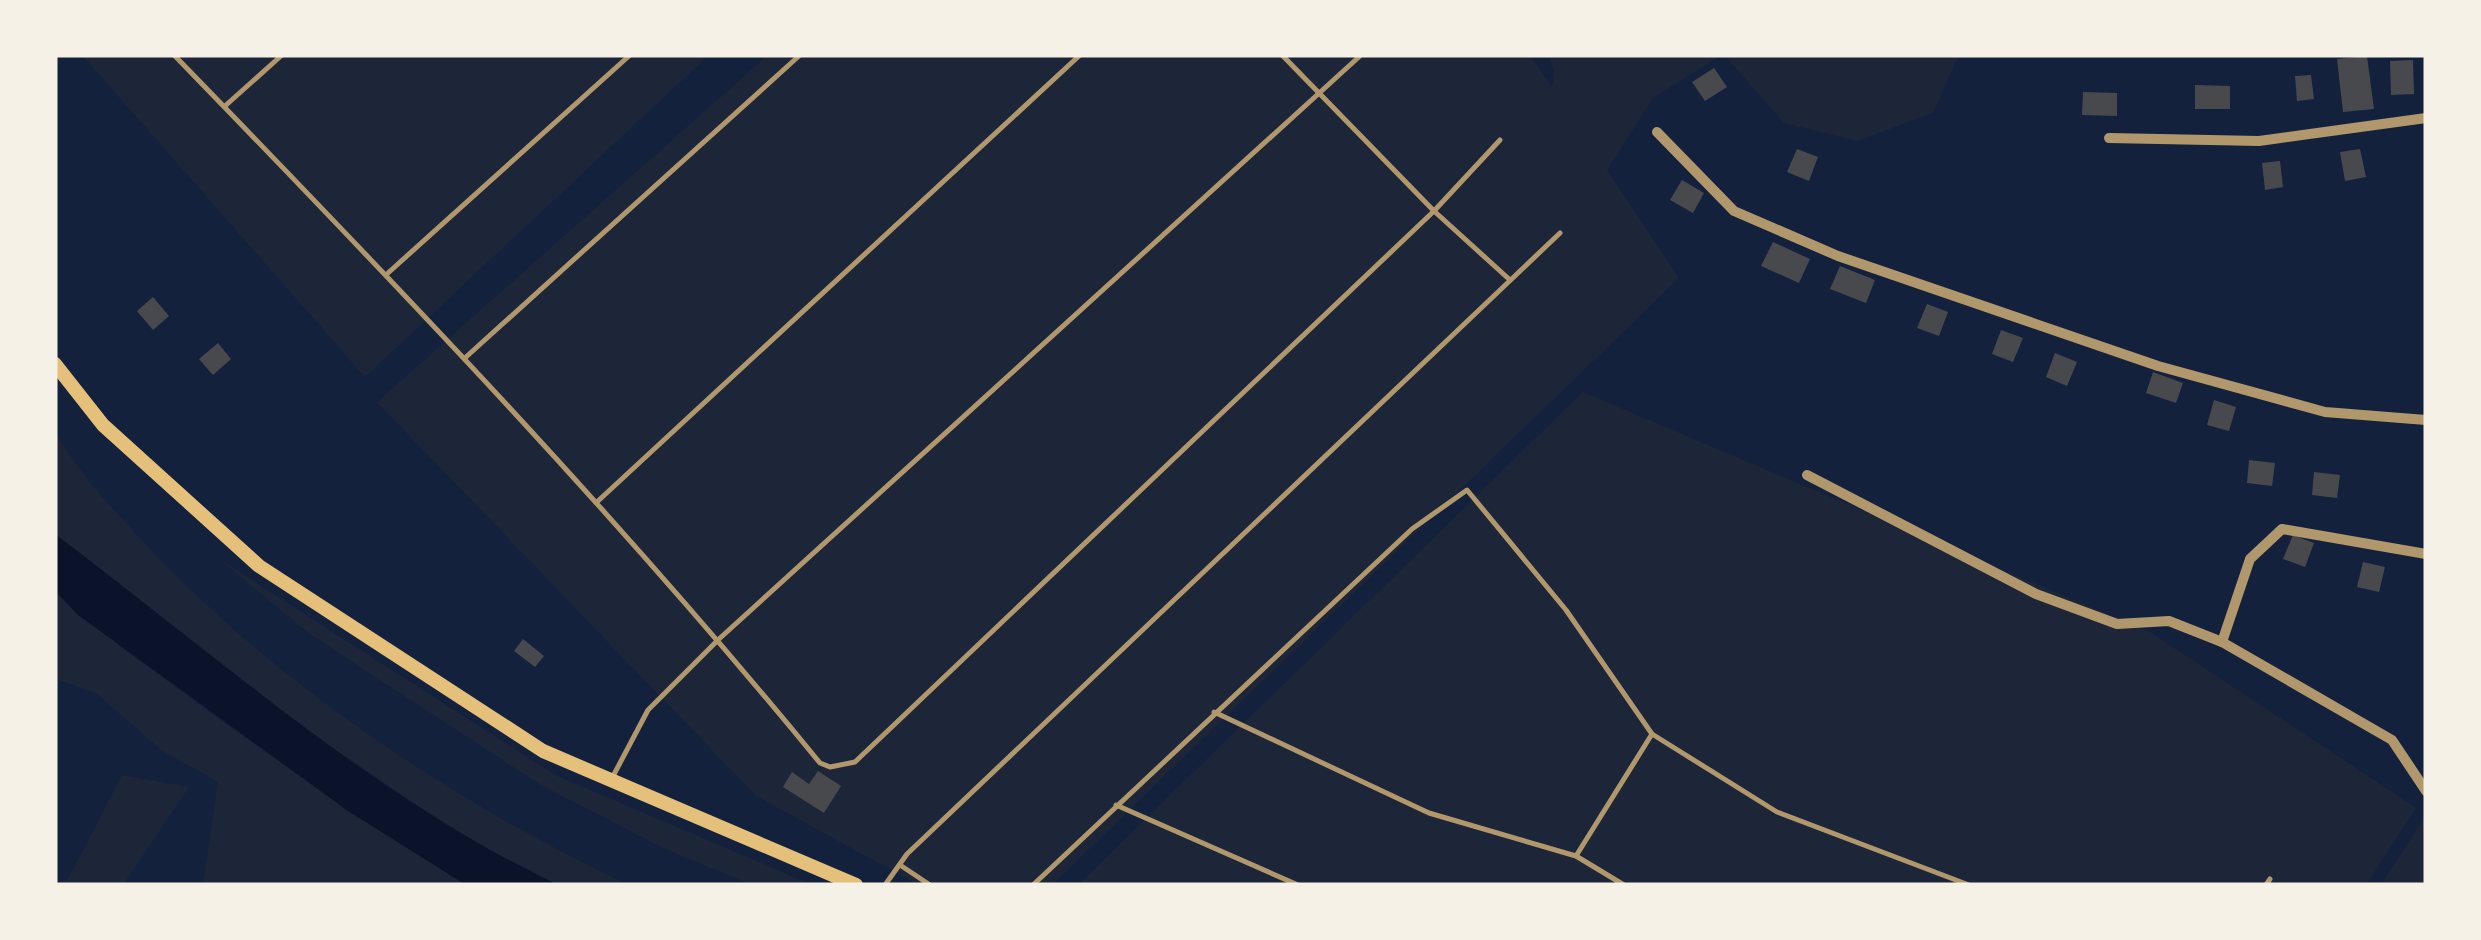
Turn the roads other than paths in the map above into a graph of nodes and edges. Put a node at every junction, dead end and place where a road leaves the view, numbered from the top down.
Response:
1 (174, 55) edge
2 (282, 55) edge
3 (630, 55) edge
4 (800, 55) edge
5 (1080, 55) edge
6 (1282, 55) edge
7 (1361, 55) edge
8 (1320, 94) junction
9 (224, 106) junction
10 (2426, 118) edge
11 (1657, 132) dead end
12 (2109, 138) dead end
13 (1500, 140) dead end
14 (1434, 212) junction
15 (1560, 233) dead end
16 (388, 273) junction
17 (1510, 280) junction
18 (466, 357) junction
19 (55, 364) edge
20 (2426, 420) edge
21 (1807, 475) dead end
22 (598, 501) junction
23 (2426, 554) edge
24 (718, 639) junction
25 (2222, 642) junction
26 (1214, 712) junction
27 (1652, 734) junction
28 (611, 780) junction
29 (2426, 791) edge
30 (1116, 805) junction
31 (1576, 856) junction
32 (900, 864) junction
33 (856, 885) edge
34 (885, 885) edge
35 (930, 885) edge
36 (1033, 885) edge
37 (1298, 885) edge
38 (1624, 885) edge
39 (1970, 885) edge

1 - 9 lane
2 - 9 lane
3 - 16 lane
4 - 18 lane
5 - 22 lane
6 - 8 lane
7 - 8 lane
8 - 14 lane
8 - 24 lane
9 - 16 lane
10 - 12 street
11 - 20 street
13 - 14 lane
14 - 17 lane
14 - 24 lane
15 - 17 lane
16 - 18 lane
17 - 32 lane
18 - 22 lane
19 - 28 main road
21 - 25 street
22 - 24 lane
23 - 25 street
24 - 28 lane
25 - 29 street
26 - 27 lane
26 - 30 lane
26 - 31 lane
27 - 31 lane
27 - 39 lane
28 - 33 main road
30 - 36 lane
30 - 37 lane
31 - 38 lane
32 - 34 lane
32 - 35 lane

